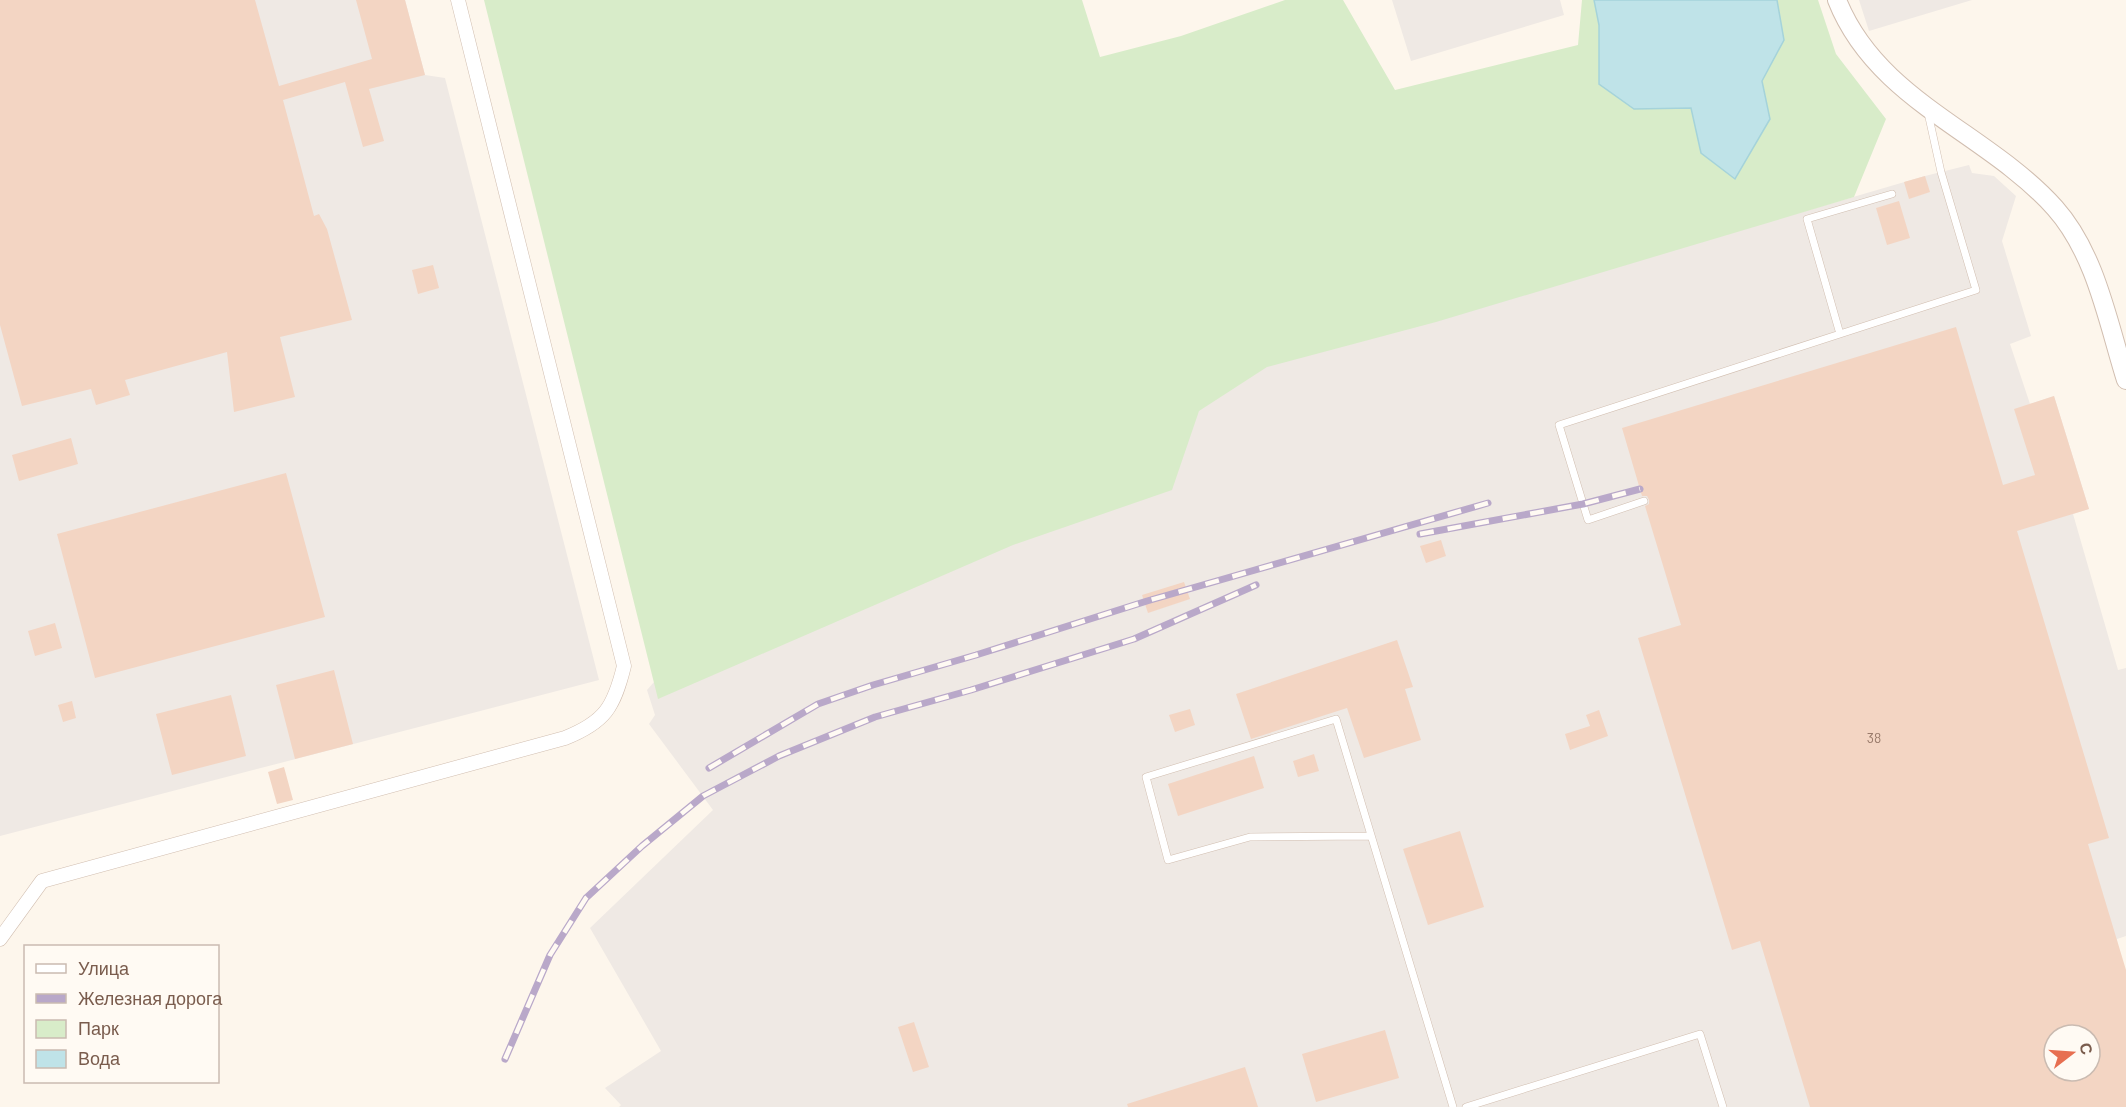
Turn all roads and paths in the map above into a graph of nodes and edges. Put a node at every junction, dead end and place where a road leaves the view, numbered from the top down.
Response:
1 (458, 0) edge
2 (1837, 0) edge
3 (1926, 107) junction
4 (1892, 194) dead end
5 (1840, 334) junction
6 (2126, 380) edge
7 (1644, 501) dead end
8 (1371, 836) junction
9 (0, 939) edge
10 (1453, 1107) edge
11 (1466, 1107) edge
12 (1723, 1107) edge

1 - 9 street
2 - 3 street
3 - 5 lane
3 - 6 street
4 - 5 lane
5 - 7 lane
8 - 8 lane
8 - 10 lane
11 - 12 lane

